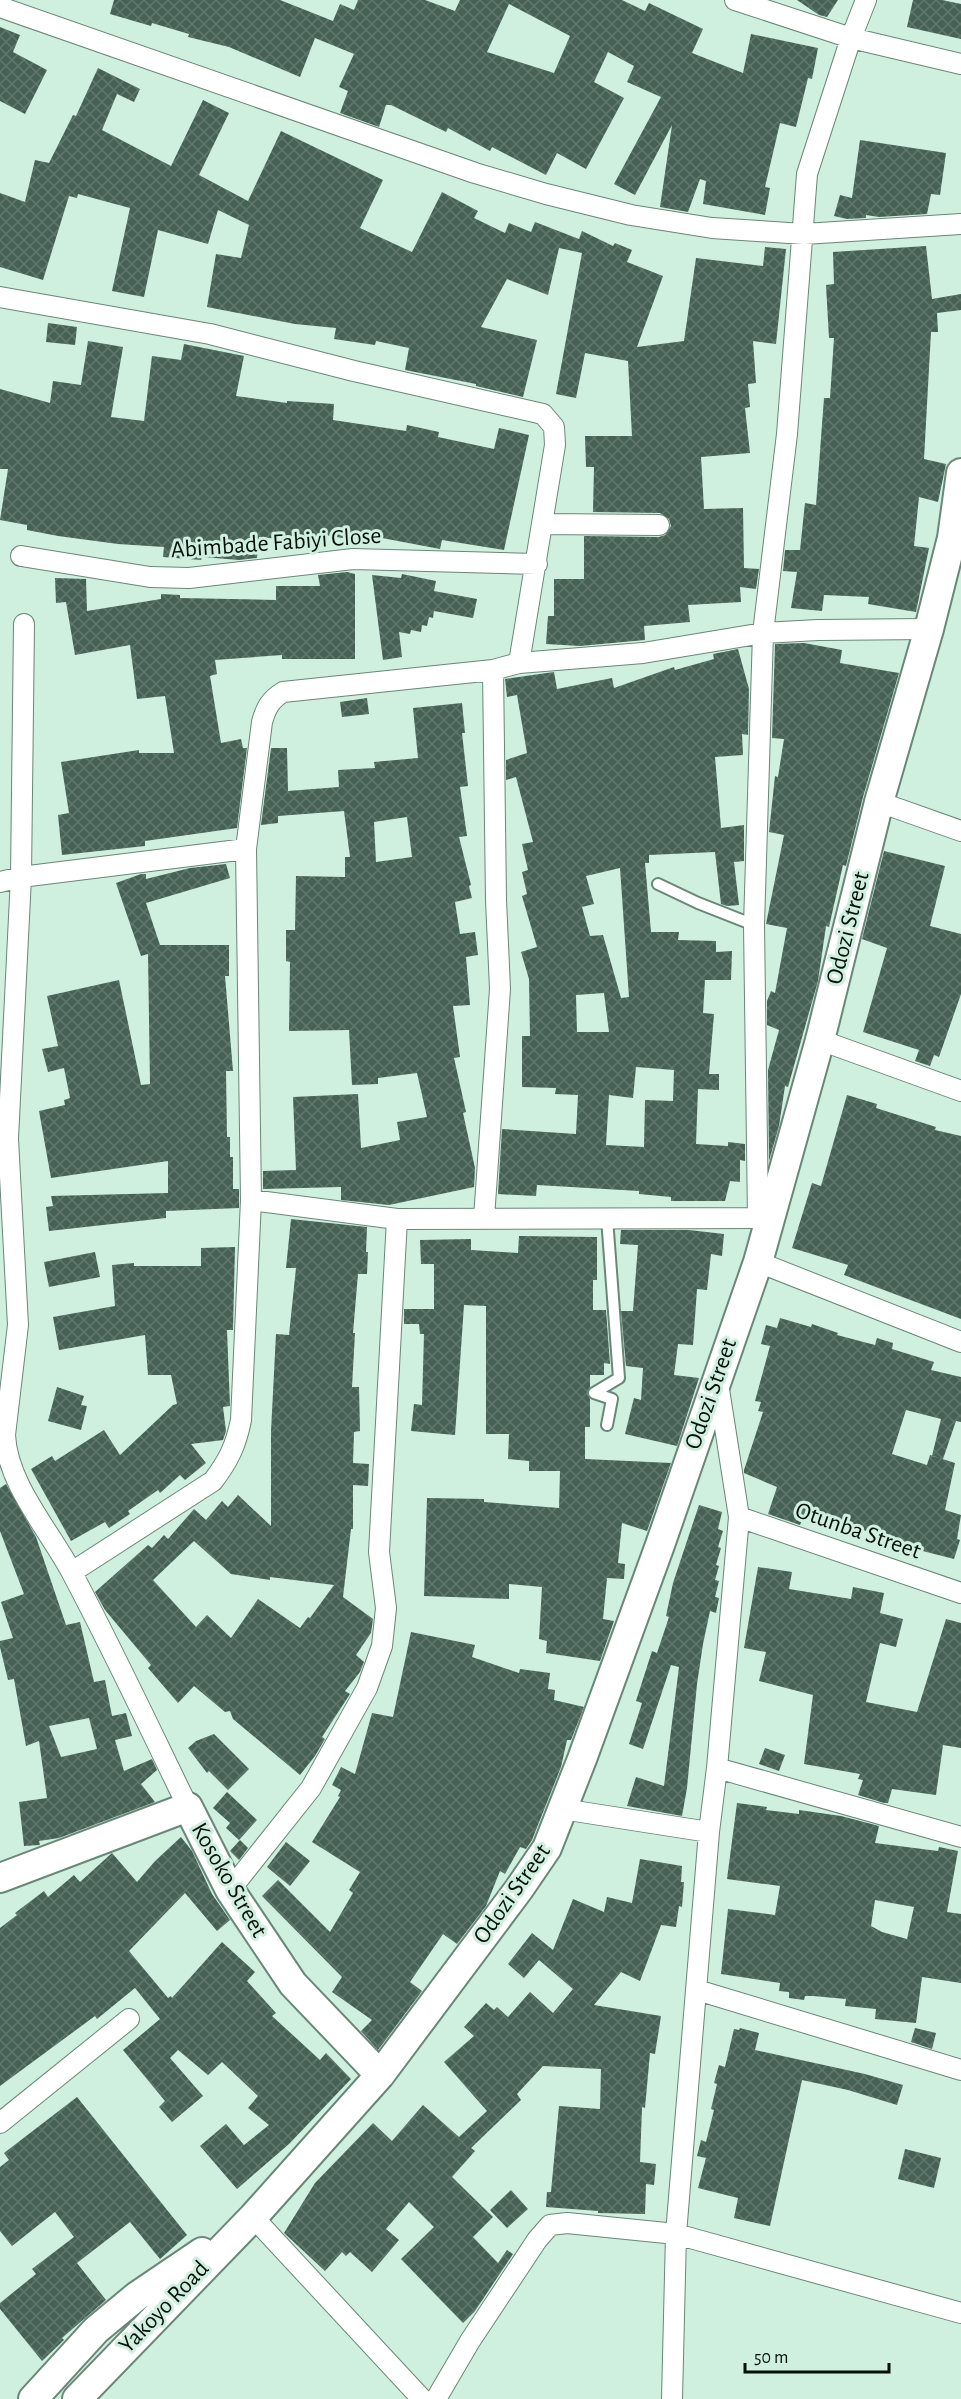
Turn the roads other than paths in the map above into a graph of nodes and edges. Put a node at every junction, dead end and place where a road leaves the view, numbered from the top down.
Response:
1 (735, 0) edge
2 (866, 0) edge
3 (0, 7) edge
4 (851, 38) junction
5 (961, 64) edge
6 (961, 224) edge
7 (804, 234) junction
8 (0, 297) edge
9 (961, 473) edge
10 (543, 524) junction
11 (659, 525) dead end
12 (957, 537) edge
13 (21, 556) dead end
14 (537, 564) junction
15 (24, 624) dead end
16 (929, 629) junction
17 (763, 633) junction
18 (519, 663) junction
19 (493, 670) junction
20 (879, 802) junction
21 (961, 831) edge
22 (246, 849) junction
23 (21, 877) junction
24 (0, 882) edge
25 (658, 884) dead end
26 (754, 925) junction
27 (820, 1040) junction
28 (961, 1091) edge
29 (251, 1200) junction
30 (767, 1211) junction
31 (484, 1218) junction
32 (607, 1218) junction
33 (397, 1219) junction
34 (758, 1262) junction
35 (961, 1342) edge
36 (717, 1377) junction
37 (607, 1425) dead end
38 (739, 1517) junction
39 (72, 1572) junction
40 (961, 1593) edge
41 (717, 1768) junction
42 (188, 1807) junction
43 (562, 1809) junction
44 (709, 1832) junction
45 (961, 1837) edge
46 (0, 1878) edge
47 (230, 1890) junction
48 (697, 1990) junction
49 (129, 2019) dead end
50 (961, 2070) edge
51 (380, 2075) junction
52 (0, 2123) edge
53 (253, 2217) junction
54 (676, 2234) junction
55 (961, 2313) edge
56 (83, 2396) edge
57 (33, 2399) edge
58 (422, 2399) edge
59 (436, 2399) edge
60 (672, 2399) edge

1 - 4 street
2 - 4 street
3 - 7 street
4 - 5 street
4 - 7 street
6 - 7 street
7 - 17 street
8 - 10 street
9 - 12 main road, Odozi Street
10 - 11 street
10 - 14 street
12 - 16 main road, Odozi Street
13 - 14 street, Abimbade Fabiyi Close
14 - 18 street
15 - 23 street
16 - 17 street
16 - 20 main road, Odozi Street
17 - 18 street
17 - 26 street
18 - 19 street
19 - 22 street
19 - 31 street
20 - 21 street
20 - 27 main road, Odozi Street
22 - 23 street
22 - 29 street
23 - 24 street
23 - 39 street
25 - 26 lane
26 - 30 street
27 - 28 street
27 - 30 main road, Odozi Street
29 - 33 street
29 - 39 street
30 - 32 street
30 - 34 main road, Odozi Street
31 - 32 street
31 - 33 street
32 - 37 lane
33 - 47 street
34 - 35 street
34 - 36 main road, Odozi Street
36 - 38 street
36 - 43 main road, Odozi Street
38 - 40 street, Otunba Street
38 - 41 street
39 - 42 street
41 - 44 street
41 - 45 street
42 - 46 main road, Kosoko Street
42 - 47 main road, Kosoko Street
43 - 44 street
43 - 51 main road, Odozi Street
44 - 48 street
47 - 51 main road, Kosoko Street
48 - 50 street
48 - 54 street
49 - 52 street
51 - 53 main road, Odozi Street
53 - 56 main road, Yakoyo Road
53 - 57 main road
53 - 58 street
54 - 55 street
54 - 59 street
54 - 60 street

